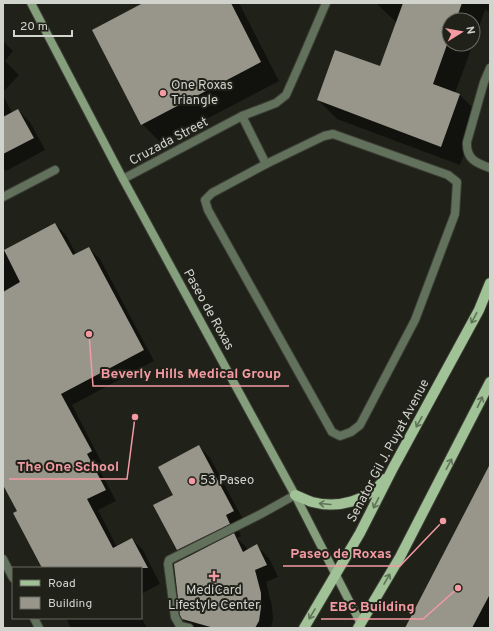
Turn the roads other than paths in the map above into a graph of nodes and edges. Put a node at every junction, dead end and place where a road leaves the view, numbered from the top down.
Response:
1 (31, 3) edge
2 (326, 3) edge
3 (490, 68) edge
4 (242, 116) junction
5 (266, 164) junction
6 (490, 168) edge
7 (55, 170) dead end
8 (123, 179) junction
9 (3, 197) edge
10 (490, 283) edge
11 (490, 382) edge
12 (393, 468) junction
13 (294, 495) junction
14 (3, 559) edge
15 (12, 576) edge
16 (336, 576) junction
17 (34, 619) edge
18 (360, 627) edge
19 (39, 628) edge
20 (189, 628) edge
21 (304, 628) edge

1 - 8 main road, Paseo de Roxas
2 - 4 street, Cruzada Street
3 - 6 street
4 - 5 street
4 - 8 street, Cruzada Street
5 - 5 street
7 - 9 street
8 - 13 main road, Paseo de Roxas
10 -> 12 main road, Senator Gil J. Puyat Avenue
18 -> 11 main road
12 -> 13 main road
12 -> 16 main road, Senator Gil J. Puyat Avenue
13 - 16 main road, Paseo de Roxas
13 - 20 street
14 - 15 street
16 - 18 main road, Paseo de Roxas
16 -> 21 main road, Senator Gil J. Puyat Avenue
17 - 19 street

